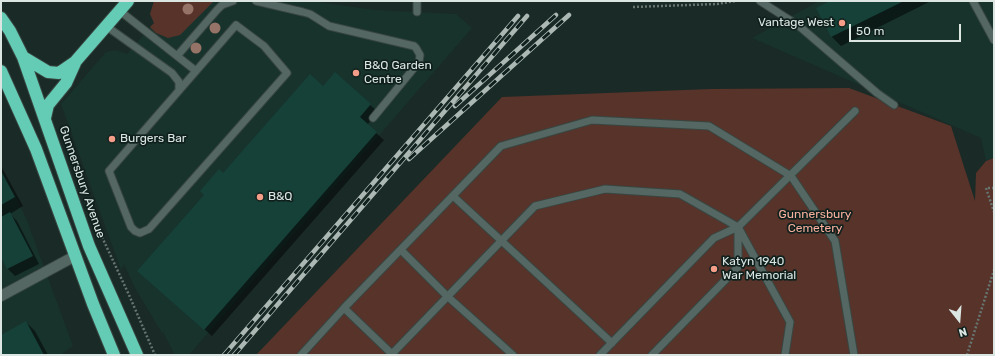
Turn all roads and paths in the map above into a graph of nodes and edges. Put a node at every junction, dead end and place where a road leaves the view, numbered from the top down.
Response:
1 (128, 1) edge
2 (233, 1) edge
3 (256, 1) edge
4 (418, 1) edge
5 (736, 1) edge
6 (760, 1) edge
7 (973, 1) edge
8 (633, 7) dead end
9 (120, 11) junction
10 (417, 12) dead end
11 (1, 18) edge
12 (106, 26) junction
13 (994, 40) edge
14 (177, 56) junction
15 (23, 57) junction
16 (75, 62) junction
17 (196, 71) junction
18 (2, 78) edge
19 (179, 90) junction
20 (894, 105) dead end
21 (855, 111) dead end
22 (44, 118) junction
23 (372, 118) dead end
24 (791, 176) junction
25 (994, 188) edge
26 (452, 196) junction
27 (994, 212) edge
28 (738, 227) junction
29 (99, 230) dead end
30 (500, 242) junction
31 (401, 250) junction
32 (75, 256) junction
33 (994, 270) edge
34 (1, 296) edge
35 (448, 296) junction
36 (344, 308) junction
37 (612, 343) junction
38 (114, 355) edge
39 (137, 355) edge
40 (155, 355) edge
41 (301, 355) edge
42 (392, 355) edge
43 (514, 355) edge
44 (600, 355) edge
45 (652, 355) edge
46 (785, 355) edge
47 (854, 355) edge
48 (967, 355) edge

1 - 9 highway
2 - 14 lane
3 - 23 lane
4 - 10 lane
5 - 8 path
6 - 20 lane
7 - 13 lane
9 - 12 highway
9 - 14 lane
11 - 15 highway, Gunnersbury Avenue
12 - 16 highway
12 - 19 lane
14 - 17 lane
15 - 16 highway
15 - 22 highway, Gunnersbury Avenue
16 - 22 highway
17 - 19 lane
17 - 19 lane
18 - 32 highway
21 - 24 lane
22 - 39 highway, Gunnersbury Avenue
24 - 26 lane
24 - 28 lane
24 - 47 lane
25 - 27 path
26 - 30 lane
26 - 31 lane
28 - 30 lane
28 - 37 lane
28 - 45 lane
28 - 46 lane
29 - 40 path, Gunnersbury Avenue
30 - 35 lane
30 - 37 lane
31 - 35 lane
31 - 36 lane
32 - 34 street
32 - 38 highway
33 - 48 path
35 - 42 lane
35 - 43 lane
36 - 41 lane
36 - 42 lane
37 - 44 lane

